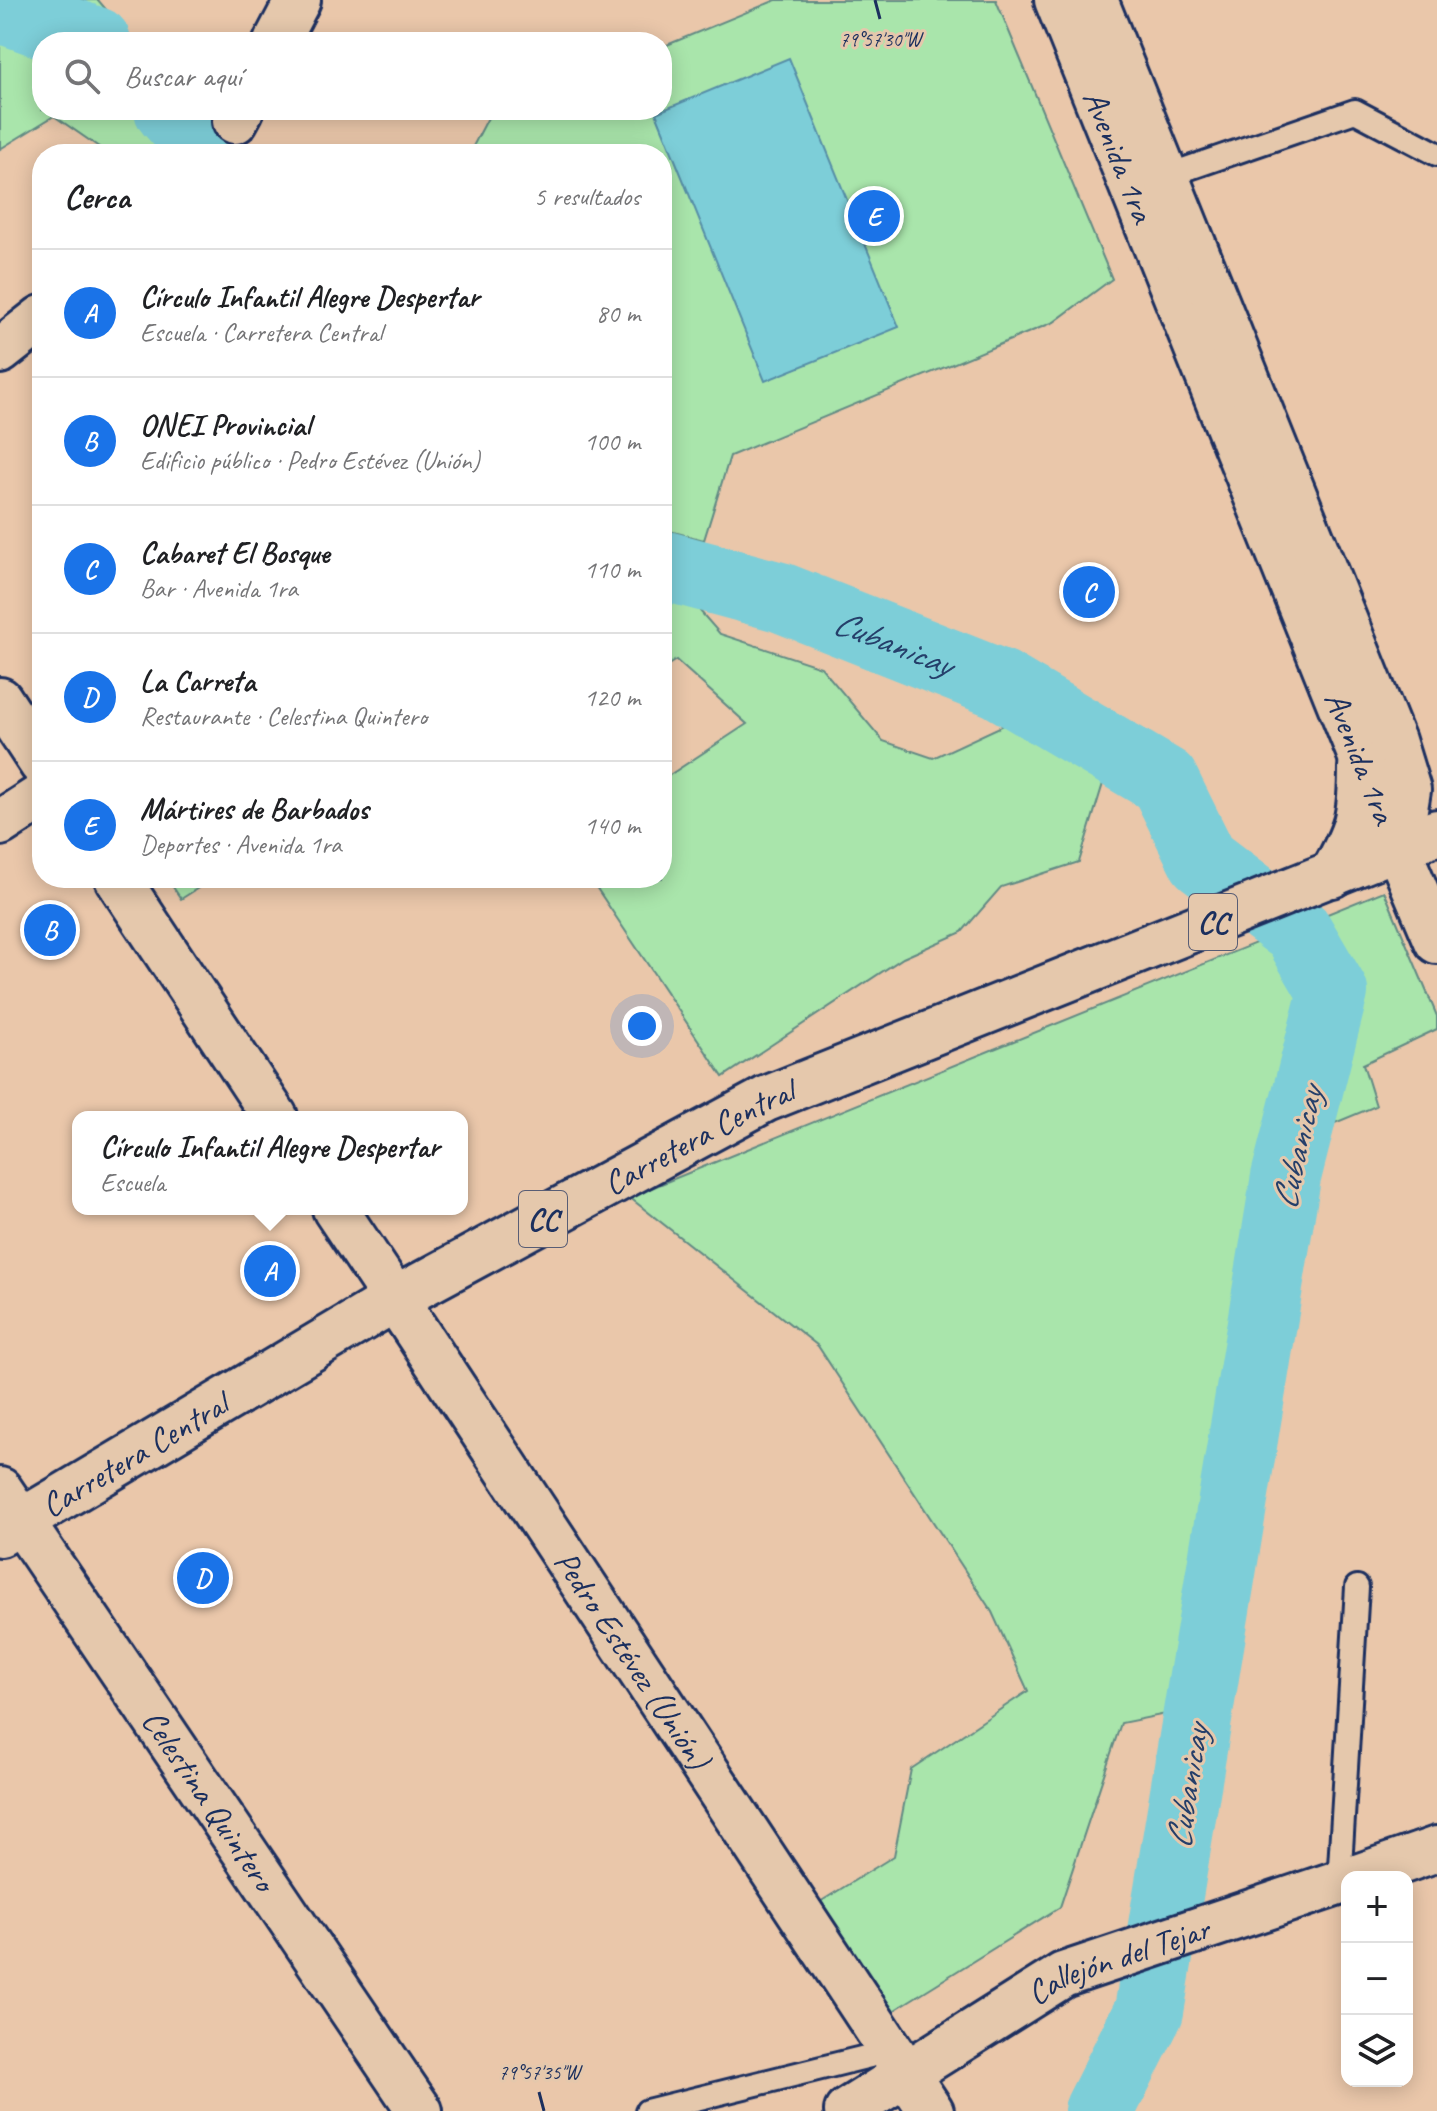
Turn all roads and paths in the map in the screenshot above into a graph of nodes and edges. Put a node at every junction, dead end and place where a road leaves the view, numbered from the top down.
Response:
1 (298, 0) edge
2 (1057, 0) edge
3 (1095, 0) edge
4 (281, 32) edge
5 (1437, 154) edge
6 (1166, 176) junction
7 (32, 326) edge
8 (0, 351) edge
9 (0, 700) edge
10 (1377, 748) junction
11 (32, 749) edge
12 (1437, 771) edge
13 (32, 802) edge
14 (0, 823) edge
15 (1424, 842) edge
16 (1332, 875) junction
17 (124, 888) edge
18 (1437, 941) edge
19 (271, 1111) edge
20 (339, 1215) edge
21 (395, 1299) junction
22 (7, 1515) edge
23 (1357, 1587) dead end
24 (1437, 1849) edge
25 (1348, 1871) edge
26 (1374, 1871) edge
27 (1341, 1882) edge
28 (898, 2062) junction
29 (420, 2111) edge
30 (647, 2111) edge
31 (847, 2111) edge
32 (931, 2111) edge

1 - 4 main road
2 - 10 main road, Avenida 1ra
3 - 6 main road, Avenida 1ra
5 - 6 lane
6 - 10 main road, Avenida 1ra
7 - 8 main road
9 - 11 main road
10 - 12 main road
10 - 15 main road, Avenida 1ra
10 - 16 main road
13 - 14 main road
15 - 16 main road, Carretera Central / CC
15 - 18 main road
16 - 21 main road, Carretera Central / CC
17 - 19 main road
20 - 21 main road, Pedro Estévez (Unión)
21 - 22 main road, Carretera Central / CC
21 - 28 main road, Pedro Estévez (Unión)
22 - 29 main road, Celestina Quintero
23 - 25 lane
24 - 26 main road, Callejón del Tejar
27 - 28 main road, Callejón del Tejar
28 - 30 lane
28 - 31 main road, Callejón del Tejar
28 - 32 main road, Pedro Estévez (Unión)

